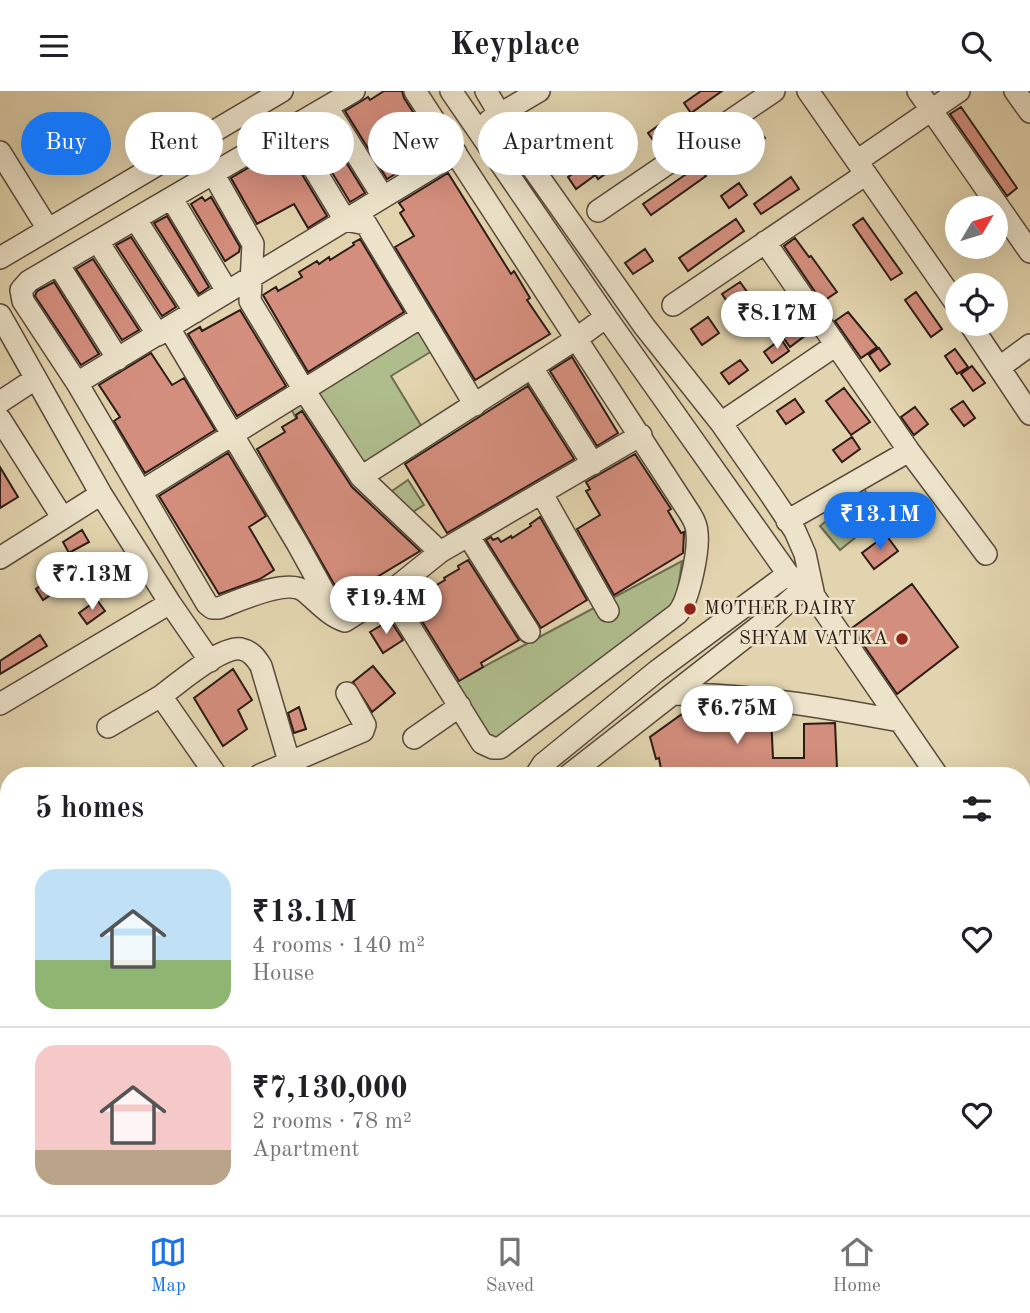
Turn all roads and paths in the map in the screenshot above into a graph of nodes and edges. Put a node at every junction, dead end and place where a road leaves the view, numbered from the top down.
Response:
1 (282, 91) edge
2 (354, 91) edge
3 (415, 91) edge
4 (451, 91) edge
5 (486, 91) edge
6 (539, 91) edge
7 (774, 91) edge
8 (808, 91) edge
9 (918, 91) edge
10 (959, 91) edge
11 (1015, 91) edge
12 (327, 107) junction
13 (932, 110) junction
14 (319, 112) edge
15 (429, 112) edge
16 (499, 112) edge
17 (503, 112) edge
18 (1030, 112) edge
19 (476, 128) joint
20 (0, 152) edge
21 (464, 165) edge
22 (861, 167) junction
23 (214, 175) joint
24 (318, 175) edge
25 (420, 175) edge
26 (538, 175) edge
27 (383, 197) junction
28 (172, 199) junction
29 (598, 211) dead end
30 (136, 220) junction
31 (345, 220) junction
32 (48, 229) junction
33 (98, 242) junction
34 (765, 242) junction
35 (1029, 247) edge
36 (0, 258) edge
37 (58, 264) junction
38 (250, 277) junction
39 (945, 288) edge
40 (228, 292) junction
41 (673, 305) dead end
42 (195, 312) junction
43 (0, 315) edge
44 (421, 317) junction
45 (606, 317) junction
46 (163, 331) junction
47 (978, 336) edge
48 (576, 339) junction
49 (836, 345) junction
50 (1030, 345) edge
51 (118, 359) junction
52 (1000, 367) junction
53 (532, 368) junction
54 (35, 379) junction
55 (77, 383) junction
56 (304, 390) junction
57 (0, 402) edge
58 (475, 405) junction
59 (1030, 415) edge
60 (0, 419) edge
61 (721, 423) junction
62 (233, 434) junction
63 (641, 435) junction
64 (909, 451) junction
65 (593, 464) junction
66 (361, 477) junction
67 (142, 491) junction
68 (101, 494) junction
69 (542, 494) junction
70 (62, 517) junction
71 (787, 521) junction
72 (469, 537) junction
73 (440, 552) junction
74 (986, 554) dead end
75 (0, 558) edge
76 (802, 586) junction
77 (389, 593) junction
78 (170, 603) junction
79 (608, 611) dead end
80 (339, 619) junction
81 (528, 632) dead end
82 (210, 661) junction
83 (647, 679) junction
84 (346, 693) dead end
85 (160, 696) junction
86 (668, 698) junction
87 (0, 704) edge
88 (460, 706) junction
89 (900, 721) junction
90 (108, 727) dead end
91 (414, 738) dead end
92 (210, 767) edge
93 (291, 767) edge
94 (293, 767) edge
95 (541, 767) edge
96 (579, 767) edge
97 (932, 767) edge

1 - 32 street
2 - 12 street
3 - 15 street
4 - 19 street
5 - 16 street
6 - 17 street
7 - 29 street
8 - 22 street
9 - 13 street
10 - 13 street
11 - 18 street
12 - 14 street
12 - 27 street
13 - 22 street
13 - 35 street
19 - 45 street
20 - 32 street
21 - 48 street
22 - 34 street
22 - 39 street
23 - 28 street
23 - 38 street
24 - 31 street
25 - 27 street
26 - 61 street
27 - 31 street
28 - 30 street
28 - 40 street
30 - 33 street
30 - 42 street
31 - 38 street
31 - 44 street
32 - 36 street
33 - 37 street
33 - 46 street
34 - 41 street
34 - 49 street
37 - 51 street
37 - 55 street
38 - 40 street
38 - 56 street
40 - 42 street
42 - 46 street
43 - 54 street
44 - 56 street
44 - 58 street
45 - 48 street
45 - 76 street
46 - 51 street
46 - 62 street
47 - 52 street
48 - 53 street
48 - 63 street
49 - 61 street
49 - 64 street
50 - 52 street
51 - 55 street
52 - 59 street
53 - 58 street
53 - 65 street
54 - 57 street
54 - 68 street
55 - 67 street
56 - 62 street
56 - 66 street
58 - 66 street
60 - 70 street
61 - 71 street
62 - 67 street
62 - 80 street
63 - 65 street
63 - 88 street
64 - 71 street
64 - 74 street
65 - 69 street
66 - 73 street
67 - 80 street
68 - 70 street
68 - 78 street
69 - 72 street
69 - 79 street
70 - 75 street
71 - 76 street
72 - 73 street
72 - 81 street
73 - 77 street
76 - 83 street
76 - 86 street
76 - 89 street
77 - 80 street
77 - 88 street
78 - 82 street
78 - 87 street
82 - 85 street
82 - 93 street
83 - 86 street
83 - 95 street
84 - 94 street
85 - 90 street
85 - 92 street
86 - 89 street
86 - 96 street
88 - 91 street
89 - 97 street

